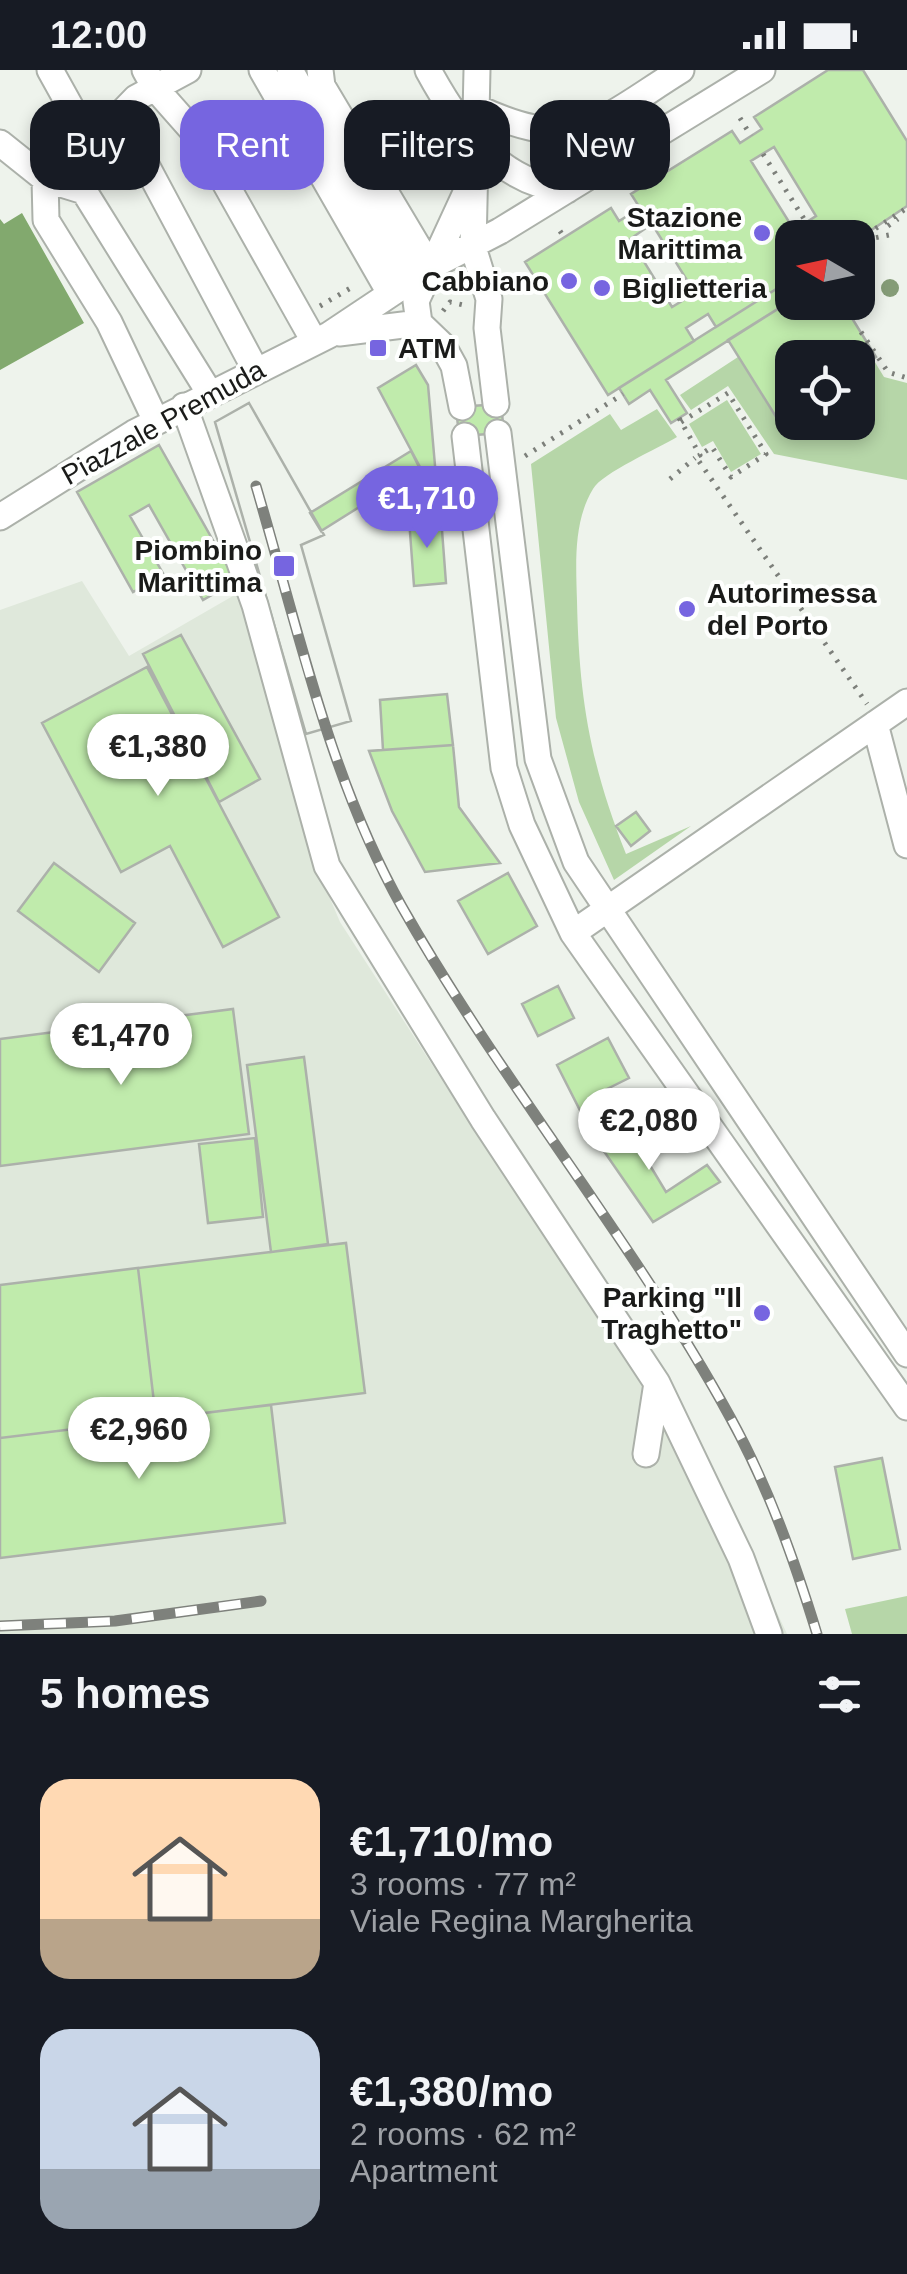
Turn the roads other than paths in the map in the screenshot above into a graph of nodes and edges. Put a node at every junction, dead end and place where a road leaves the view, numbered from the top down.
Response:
1 (50, 70) edge
2 (188, 70) edge
3 (262, 70) edge
4 (290, 70) edge
5 (320, 70) edge
6 (428, 70) edge
7 (477, 70) edge
8 (681, 70) edge
9 (762, 70) edge
10 (150, 79) edge
11 (67, 100) edge
12 (134, 100) edge
13 (445, 100) edge
14 (477, 100) edge
15 (510, 122) edge
16 (670, 127) edge
17 (0, 143) edge
18 (30, 168) edge
19 (45, 190) edge
20 (80, 190) edge
21 (160, 190) edge
22 (466, 190) edge
23 (474, 190) edge
24 (567, 190) edge
25 (473, 246) junction
26 (416, 277) junction
27 (481, 318) junction
28 (428, 322) junction
29 (322, 338) junction
30 (443, 346) junction
31 (256, 369) junction
32 (208, 392) junction
33 (496, 404) dead end
34 (184, 406) junction
35 (462, 407) dead end
36 (156, 421) junction
37 (498, 433) dead end
38 (465, 436) dead end
39 (0, 517) edge
40 (907, 702) edge
41 (872, 715) junction
42 (536, 750) junction
43 (503, 757) junction
44 (907, 845) edge
45 (606, 912) junction
46 (573, 933) junction
47 (773, 1157) junction
48 (746, 1178) junction
49 (907, 1354) edge
50 (657, 1383) junction
51 (907, 1407) edge
52 (646, 1454) dead end
53 (769, 1634) edge

1 - 11 street
2 - 10 street
3 - 26 street
4 - 26 street
5 - 26 street
6 - 13 street
7 - 14 street
8 - 15 street
9 - 16 street, Piazzale Premuda
10 - 12 street
10 - 29 street
17 - 18 street
19 - 36 street
20 - 32 street
21 - 31 street
22 - 26 street
23 - 25 street
24 - 25 street, Piazzale Premuda
25 - 26 street, Piazzale Premuda
25 - 27 street
26 - 28 street
26 - 29 street, Piazzale Premuda
27 - 30 street
27 - 33 street
28 - 29 street, Piazzale Premuda
28 - 30 street
29 - 31 street, Piazzale Premuda
30 - 35 street
31 - 32 street, Piazzale Premuda
32 - 34 street, Piazzale Premuda
34 - 36 street, Piazzale Premuda
34 - 50 street
36 - 39 street, Piazzale Premuda
37 - 42 street
38 - 43 street
40 - 41 street
41 - 44 street
41 - 45 street
42 - 43 street
42 - 45 street
43 - 46 street
45 - 46 street
45 - 47 street
46 - 48 street
47 - 48 street
47 - 49 street
48 - 51 street
50 - 52 street
50 - 53 street

